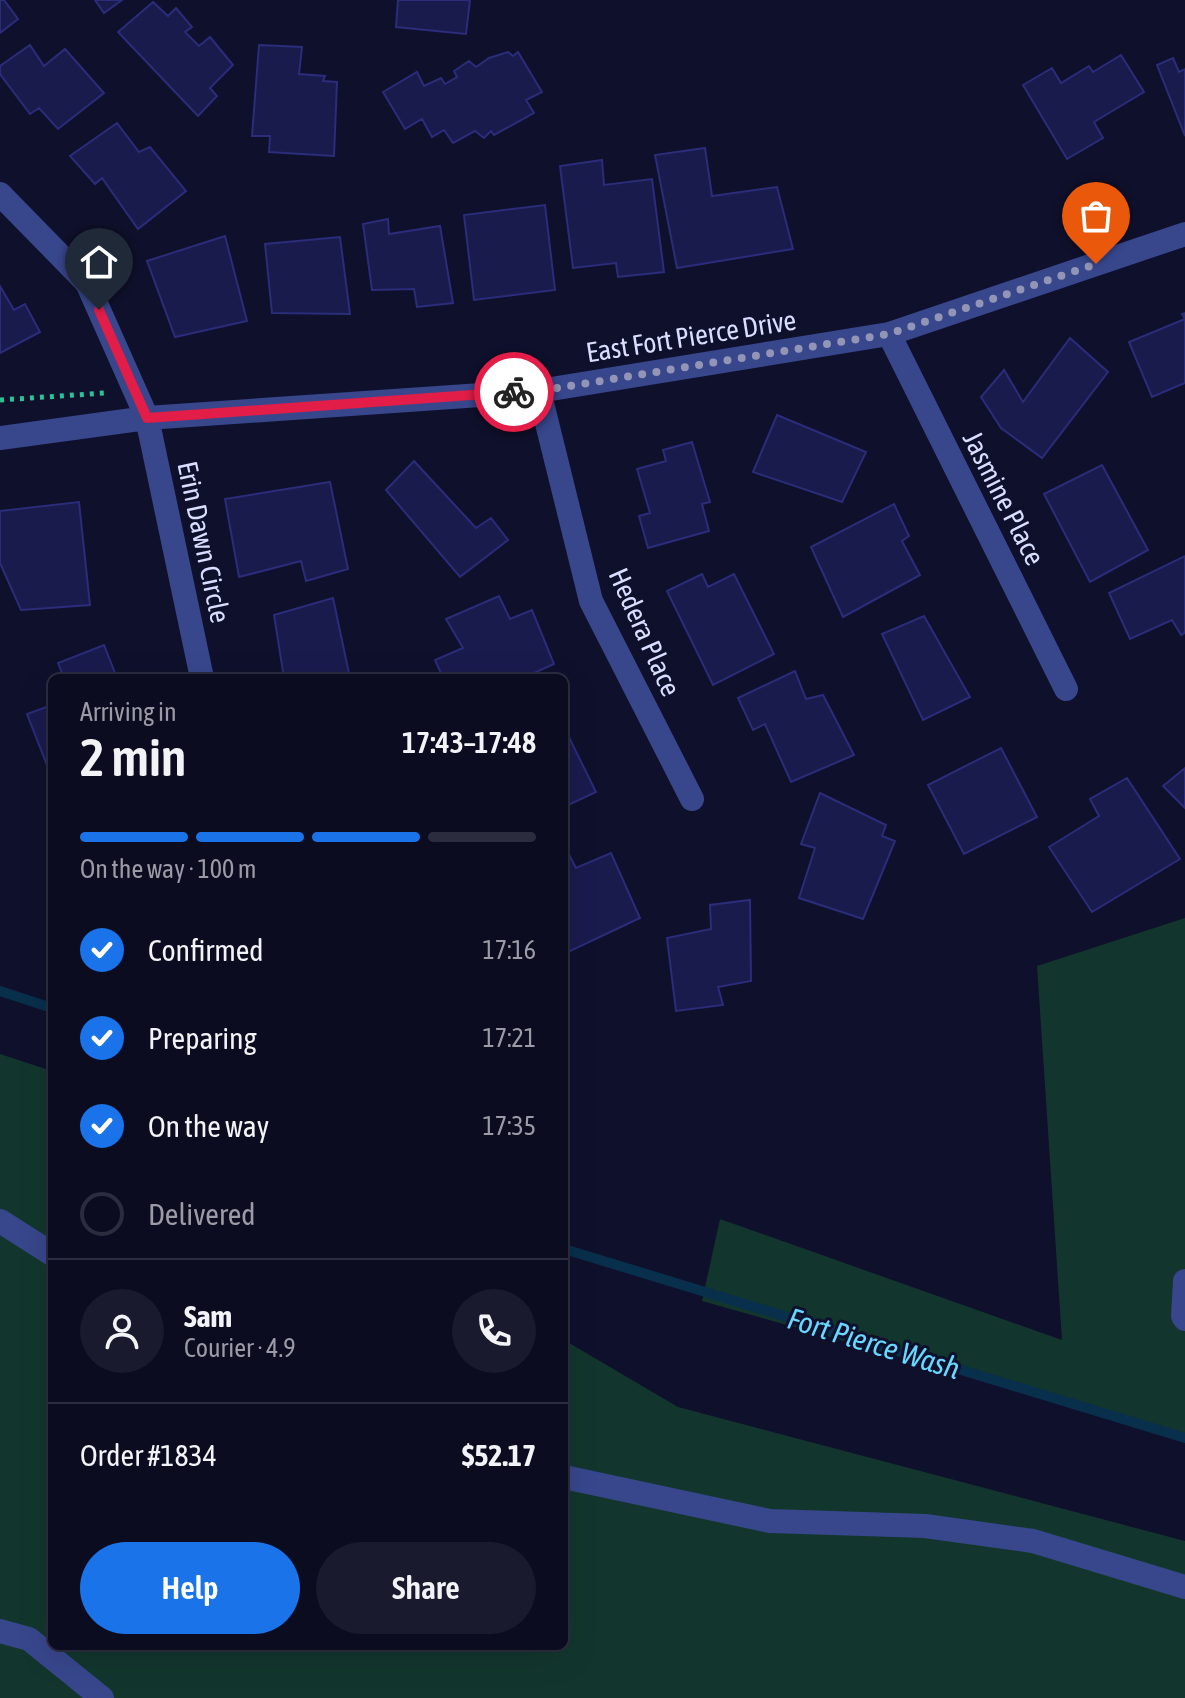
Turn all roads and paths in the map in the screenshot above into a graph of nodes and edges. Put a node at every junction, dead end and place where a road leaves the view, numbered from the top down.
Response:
1 (0, 194) edge
2 (1185, 234) edge
3 (889, 334) junction
4 (134, 390) junction
5 (539, 391) junction
6 (0, 400) edge
7 (147, 418) junction
8 (0, 438) edge
9 (201, 674) edge
10 (1066, 689) dead end
11 (692, 799) dead end
12 (0, 1221) edge
13 (48, 1251) edge
14 (1185, 1281) edge
15 (1185, 1319) edge
16 (568, 1478) edge
17 (1185, 1587) edge
18 (0, 1631) edge
19 (102, 1698) edge

1 - 4 street, Erin Dawn Circle
2 - 3 street, East Fort Pierce Drive
3 - 5 street, East Fort Pierce Drive
3 - 10 street, Jasmine Place
4 - 6 path
4 - 7 street, Erin Dawn Circle
5 - 7 street, East Fort Pierce Drive
5 - 11 street, Hedera Place
7 - 8 street, East Fort Pierce Drive
7 - 9 street, Erin Dawn Circle
12 - 13 street
14 - 15 street
16 - 17 street
18 - 19 street

